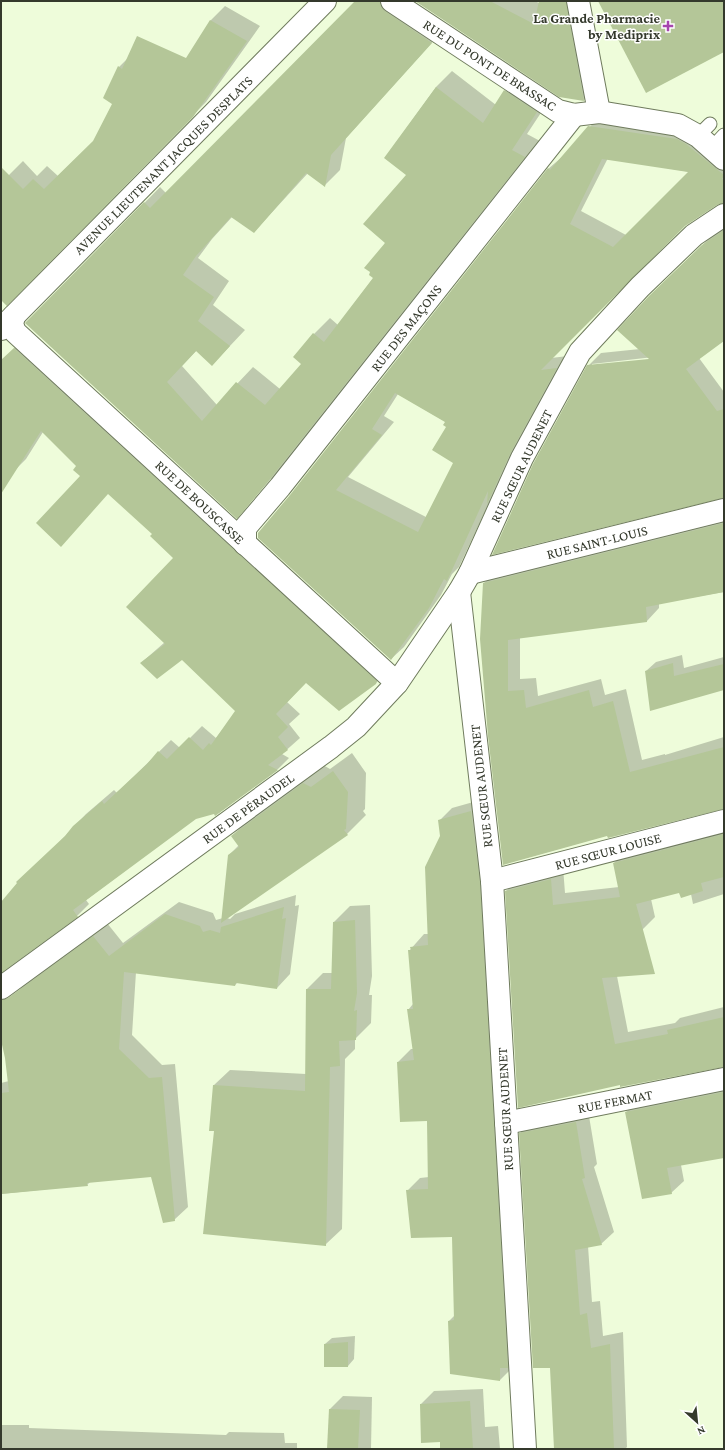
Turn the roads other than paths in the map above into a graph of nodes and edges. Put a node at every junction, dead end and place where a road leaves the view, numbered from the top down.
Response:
1 (325, 1) edge
2 (392, 1) edge
3 (578, 1) edge
4 (599, 112) junction
5 (574, 115) junction
6 (714, 140) edge
7 (724, 215) edge
8 (7, 322) edge
9 (724, 510) edge
10 (245, 544) junction
11 (470, 573) junction
12 (459, 592) junction
13 (397, 683) junction
14 (724, 821) edge
15 (492, 881) junction
16 (1, 988) edge
17 (724, 1079) edge
18 (506, 1123) junction
19 (525, 1449) edge

1 - 8 street, AVENUE LIEUTENANT JACQUES DESPLATS
2 - 5 street, RUE DU PONT DE BRASSAC
3 - 4 street
4 - 5 street, RUE DU PONT DE BRASSAC
4 - 6 street, RUE DU PONT DE BRASSAC
5 - 10 street, RUE DES MAÇONS
7 - 11 street, RUE SŒUR AUDENET
8 - 10 street, RUE DE BOUSCASSE
9 - 11 street, RUE SAINT-LOUIS
10 - 13 street, RUE DE BOUSCASSE
11 - 12 street, RUE SŒUR AUDENET
12 - 13 street, RUE DE PÉRAUDEL
12 - 15 street, RUE SŒUR AUDENET
13 - 16 street, RUE DE PÉRAUDEL
14 - 15 street, RUE SŒUR LOUISE
15 - 18 street, RUE SŒUR AUDENET
17 - 18 street, RUE FERMAT
18 - 19 street, RUE SŒUR AUDENET

